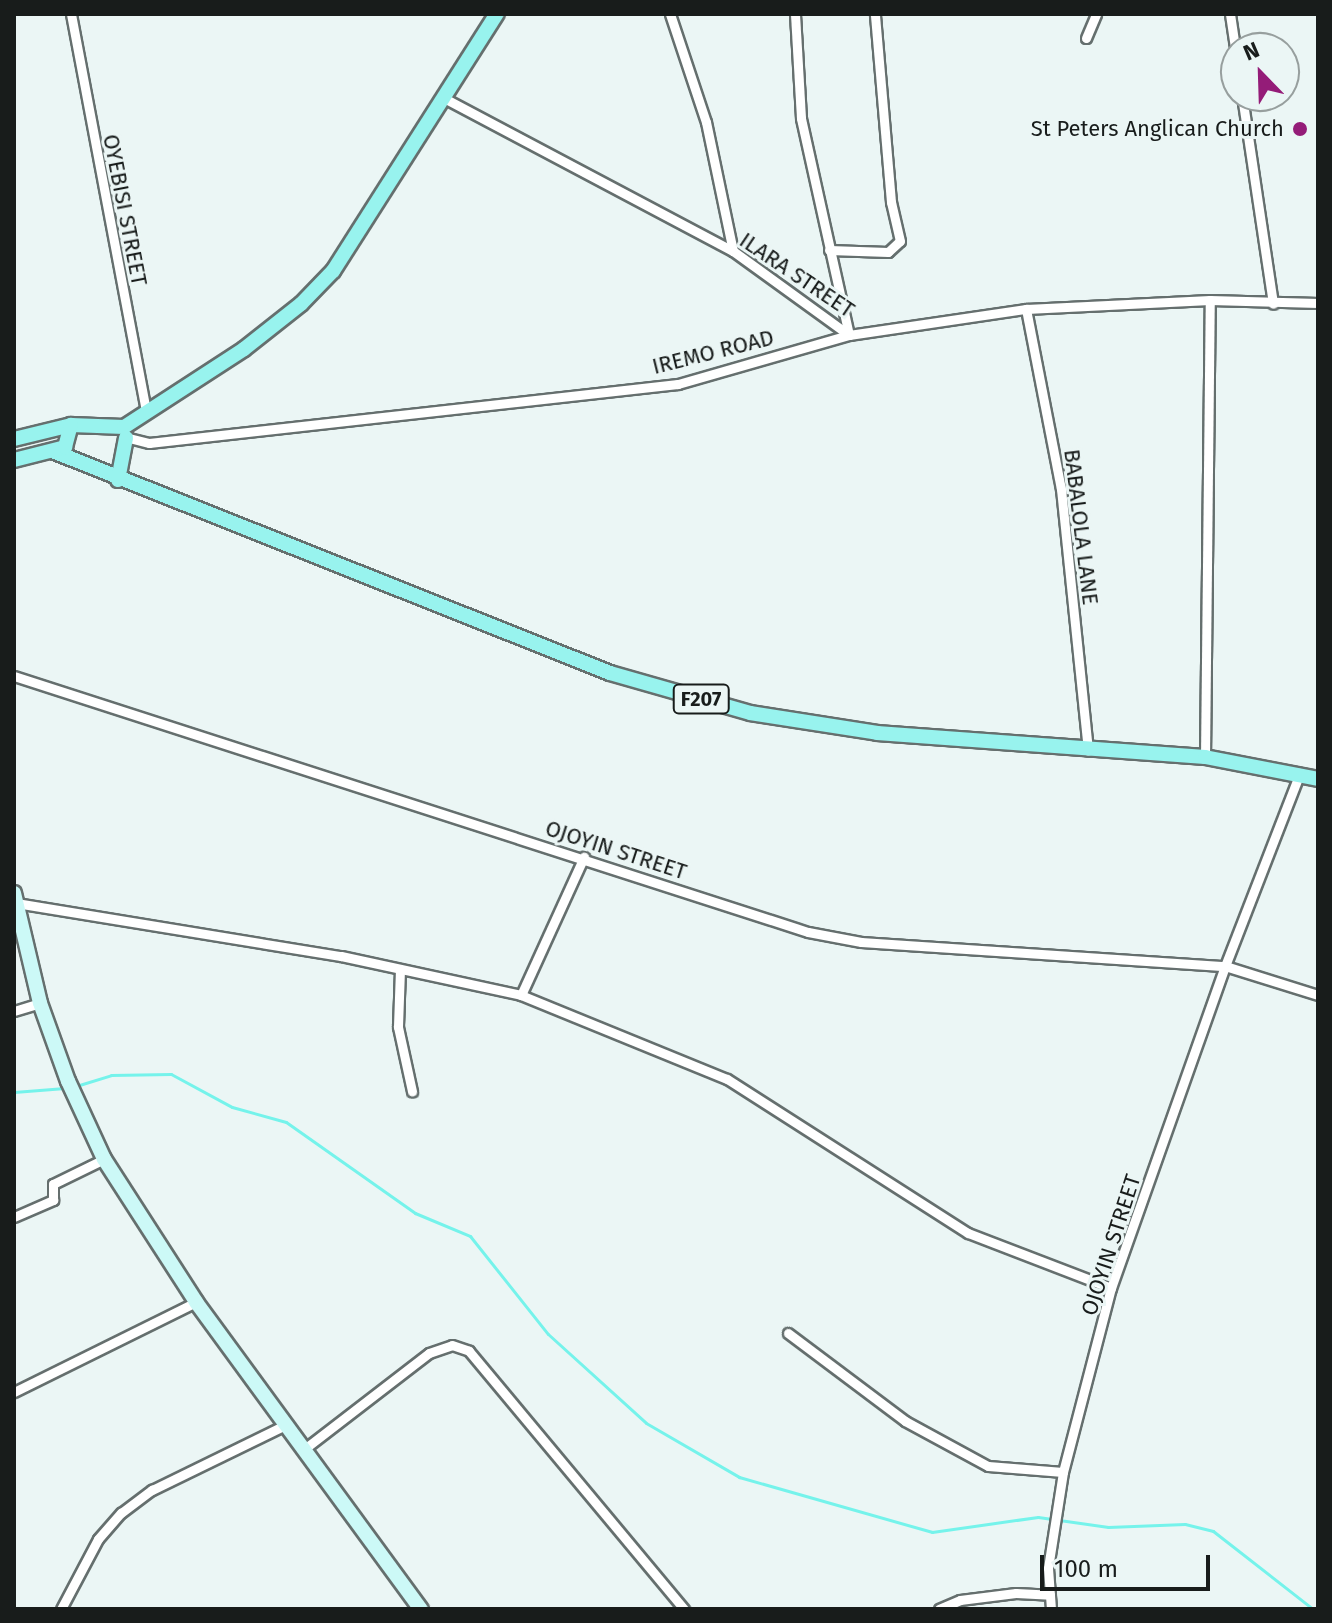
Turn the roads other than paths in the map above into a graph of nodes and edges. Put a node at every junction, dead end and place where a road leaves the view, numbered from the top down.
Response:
1 (71, 14) edge
2 (497, 14) edge
3 (670, 14) edge
4 (795, 14) edge
5 (875, 14) edge
6 (1096, 14) edge
7 (1086, 38) dead end
8 (442, 97) junction
9 (1244, 112) edge
10 (829, 250) junction
11 (733, 251) junction
12 (1210, 300) junction
13 (1318, 303) edge
14 (1273, 304) junction
15 (1026, 309) junction
16 (849, 335) junction
17 (146, 412) junction
18 (71, 425) junction
19 (121, 434) junction
20 (14, 439) edge
21 (55, 452) junction
22 (14, 460) edge
23 (118, 480) junction
24 (14, 676) edge
25 (1088, 751) junction
26 (1205, 757) junction
27 (1300, 773) junction
28 (1318, 779) edge
29 (584, 857) junction
30 (15, 898) edge
31 (1225, 966) junction
32 (400, 969) junction
33 (521, 995) junction
34 (1318, 995) edge
35 (40, 1003) junction
36 (14, 1011) edge
37 (412, 1091) dead end
38 (104, 1159) junction
39 (14, 1217) edge
40 (1111, 1288) junction
41 (196, 1302) junction
42 (788, 1333) dead end
43 (14, 1392) edge
44 (285, 1425) junction
45 (303, 1450) junction
46 (1063, 1472) junction
47 (1050, 1595) junction
48 (61, 1609) edge
49 (421, 1609) edge
50 (684, 1609) edge
51 (939, 1609) edge
52 (1051, 1609) edge

1 - 17 street, OYEBISI STREET
2 - 8 main road
3 - 11 street
4 - 10 street, ILARA STREET
5 - 10 street
6 - 7 street
8 - 11 street, ILARA STREET
8 - 17 main road
9 - 14 street
10 - 16 street, ILARA STREET
11 - 16 street, ILARA STREET
12 - 14 street, IREMO ROAD
12 - 15 street, IREMO ROAD
12 - 26 street
13 - 14 street, IREMO ROAD
15 - 16 street, IREMO ROAD
15 - 25 street, BABALOLA LANE
16 - 19 street, IREMO ROAD
17 - 19 main road
18 - 19 main road
18 - 20 main road
18 - 21 main road
19 - 23 main road
21 - 22 main road
21 - 23 main road, F207
23 - 25 main road, F207
24 - 29 street, OJOYIN STREET
25 - 26 main road, F207
26 - 27 main road, F207
27 - 28 main road, F207
27 - 31 street, OJOYIN STREET
29 - 31 street, OJOYIN STREET
29 - 33 street
30 - 32 street
30 - 35 street
31 - 34 street, OJOYIN STREET
31 - 40 street, OJOYIN STREET
32 - 33 street
32 - 37 street
33 - 40 street
35 - 36 street
35 - 38 street
38 - 39 street
38 - 41 street
40 - 46 street, OJOYIN STREET
41 - 43 street
41 - 44 street
42 - 46 street
44 - 45 street
44 - 48 street
45 - 49 street
45 - 50 street
46 - 47 street, OJOYIN STREET
47 - 51 street
47 - 52 street, OJOYIN STREET

